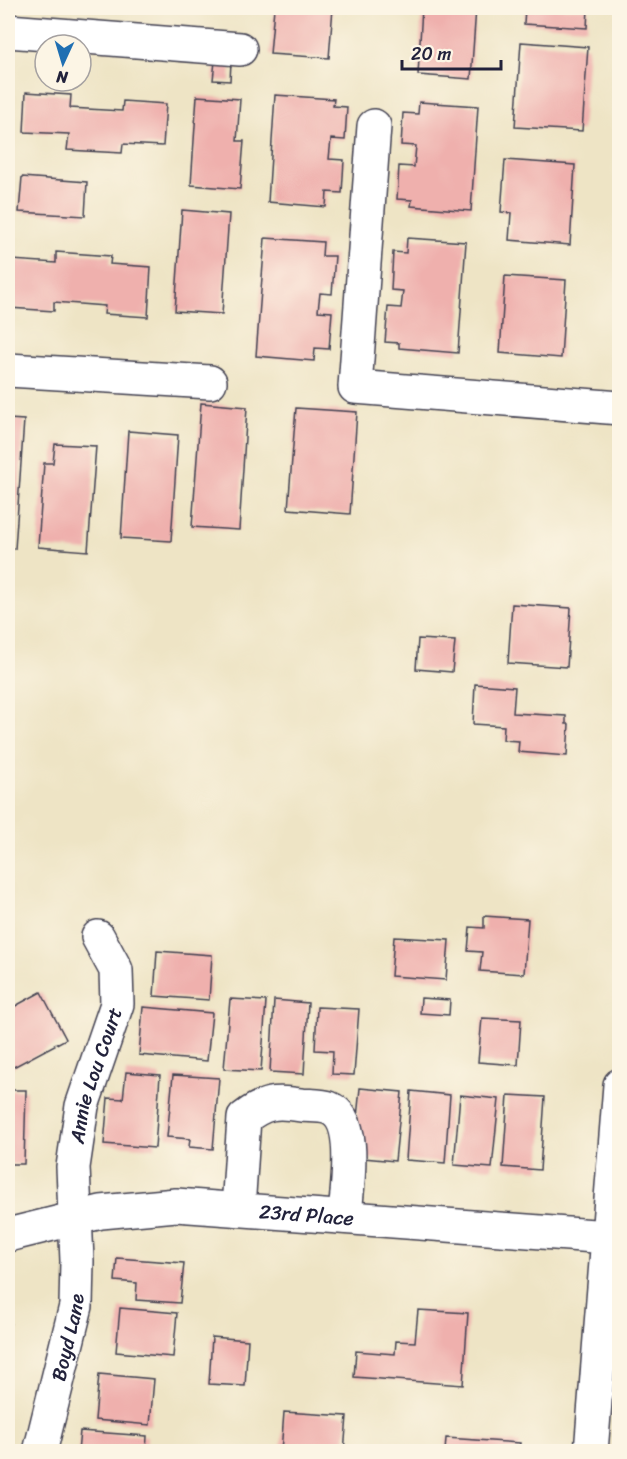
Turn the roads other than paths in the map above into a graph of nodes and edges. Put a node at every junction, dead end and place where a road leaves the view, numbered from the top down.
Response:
1 (8, 32) edge
2 (240, 49) dead end
3 (374, 126) dead end
4 (8, 370) edge
5 (210, 382) dead end
6 (620, 408) edge
7 (98, 937) dead end
8 (620, 1085) edge
9 (617, 1141) edge
10 (238, 1209) junction
11 (345, 1217) junction
12 (73, 1220) junction
13 (8, 1235) edge
14 (608, 1237) junction
15 (40, 1452) edge
16 (591, 1452) edge

1 - 2 street
3 - 6 street
4 - 5 street
7 - 12 street, Annie Lou Court
8 - 9 street
9 - 14 street
10 - 11 street, 23rd Place
10 - 11 street
10 - 12 street, 23rd Place
11 - 14 street, 23rd Place
12 - 13 street, 23rd Place
12 - 15 street, Boyd Lane
14 - 16 street

